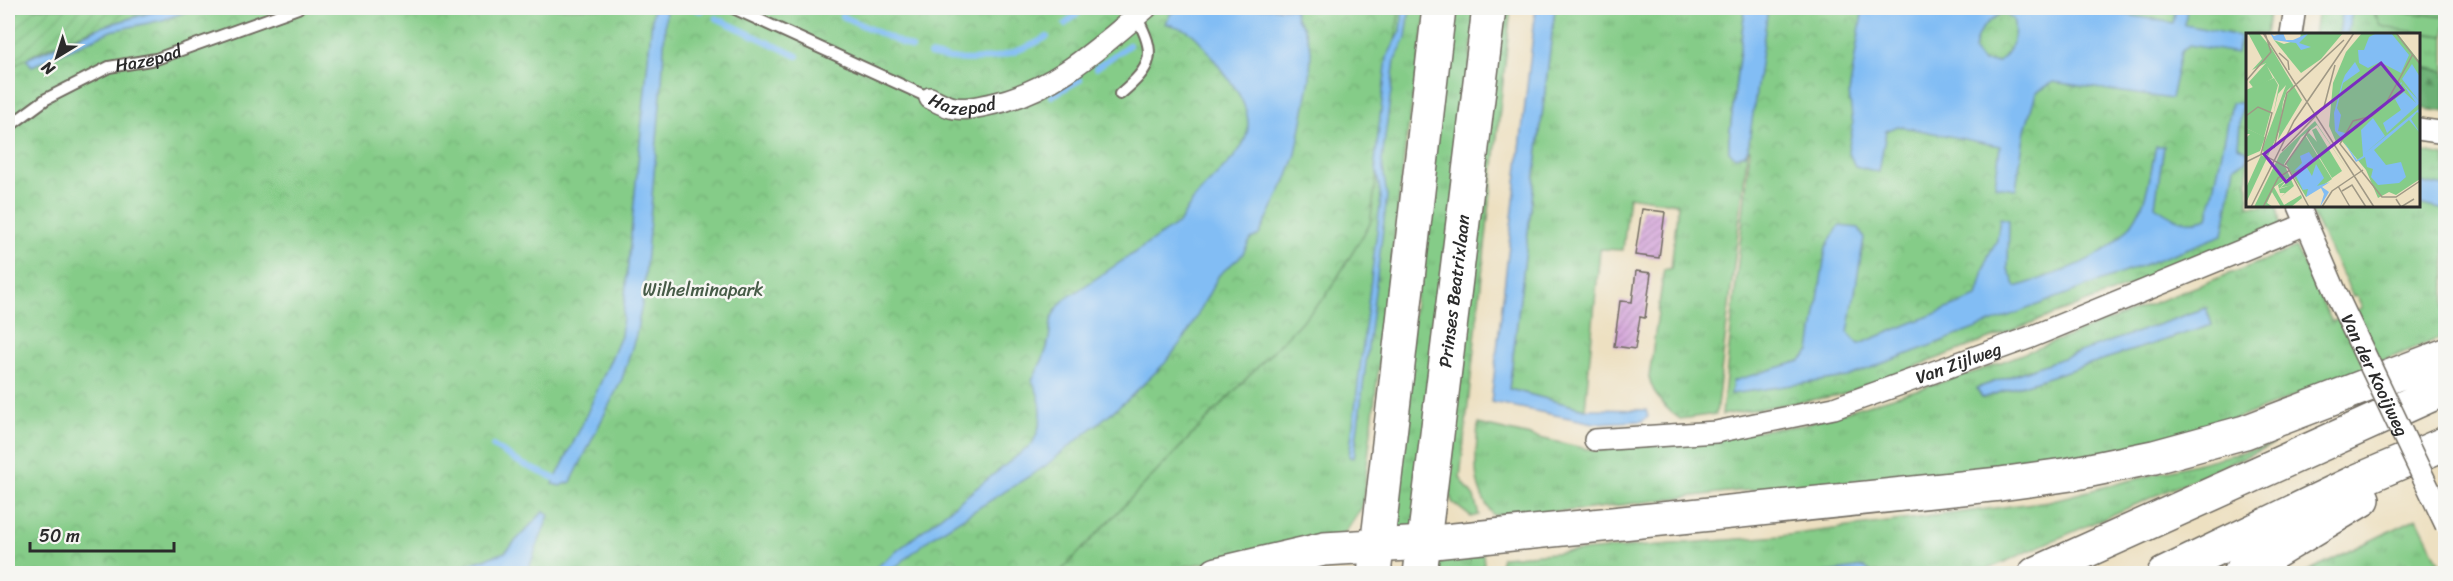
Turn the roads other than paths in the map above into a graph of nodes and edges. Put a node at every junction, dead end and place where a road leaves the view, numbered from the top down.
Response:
1 (298, 8) edge
2 (733, 8) edge
3 (1439, 8) edge
4 (1489, 8) edge
5 (2295, 8) edge
6 (1141, 12) edge
7 (2291, 33) edge
8 (1120, 94) dead end
9 (930, 98) joint
10 (8, 127) edge
11 (2420, 129) edge
12 (2445, 133) edge
13 (2303, 215) edge
14 (2445, 355) edge
15 (2445, 388) edge
16 (1595, 440) dead end
17 (2445, 443) edge
18 (2445, 451) edge
19 (2445, 525) edge
20 (1422, 558) edge
21 (1375, 560) edge
22 (1217, 573) edge
23 (2035, 573) edge
24 (2164, 573) edge
25 (2239, 573) edge

1 - 10 lane, Hazepad
2 - 9 lane, Hazepad
3 - 21 main road
4 - 20 main road, Prinses Beatrixlaan
5 - 7 street
6 - 8 lane
6 - 9 street, Hazepad
11 - 12 street
13 - 16 street, Van Zijlweg
13 - 19 street, Van der Kooijweg, bridge
14 - 20 main road
15 - 23 main road
17 - 24 main road
18 - 25 main road
20 - 21 main road
21 - 22 main road

